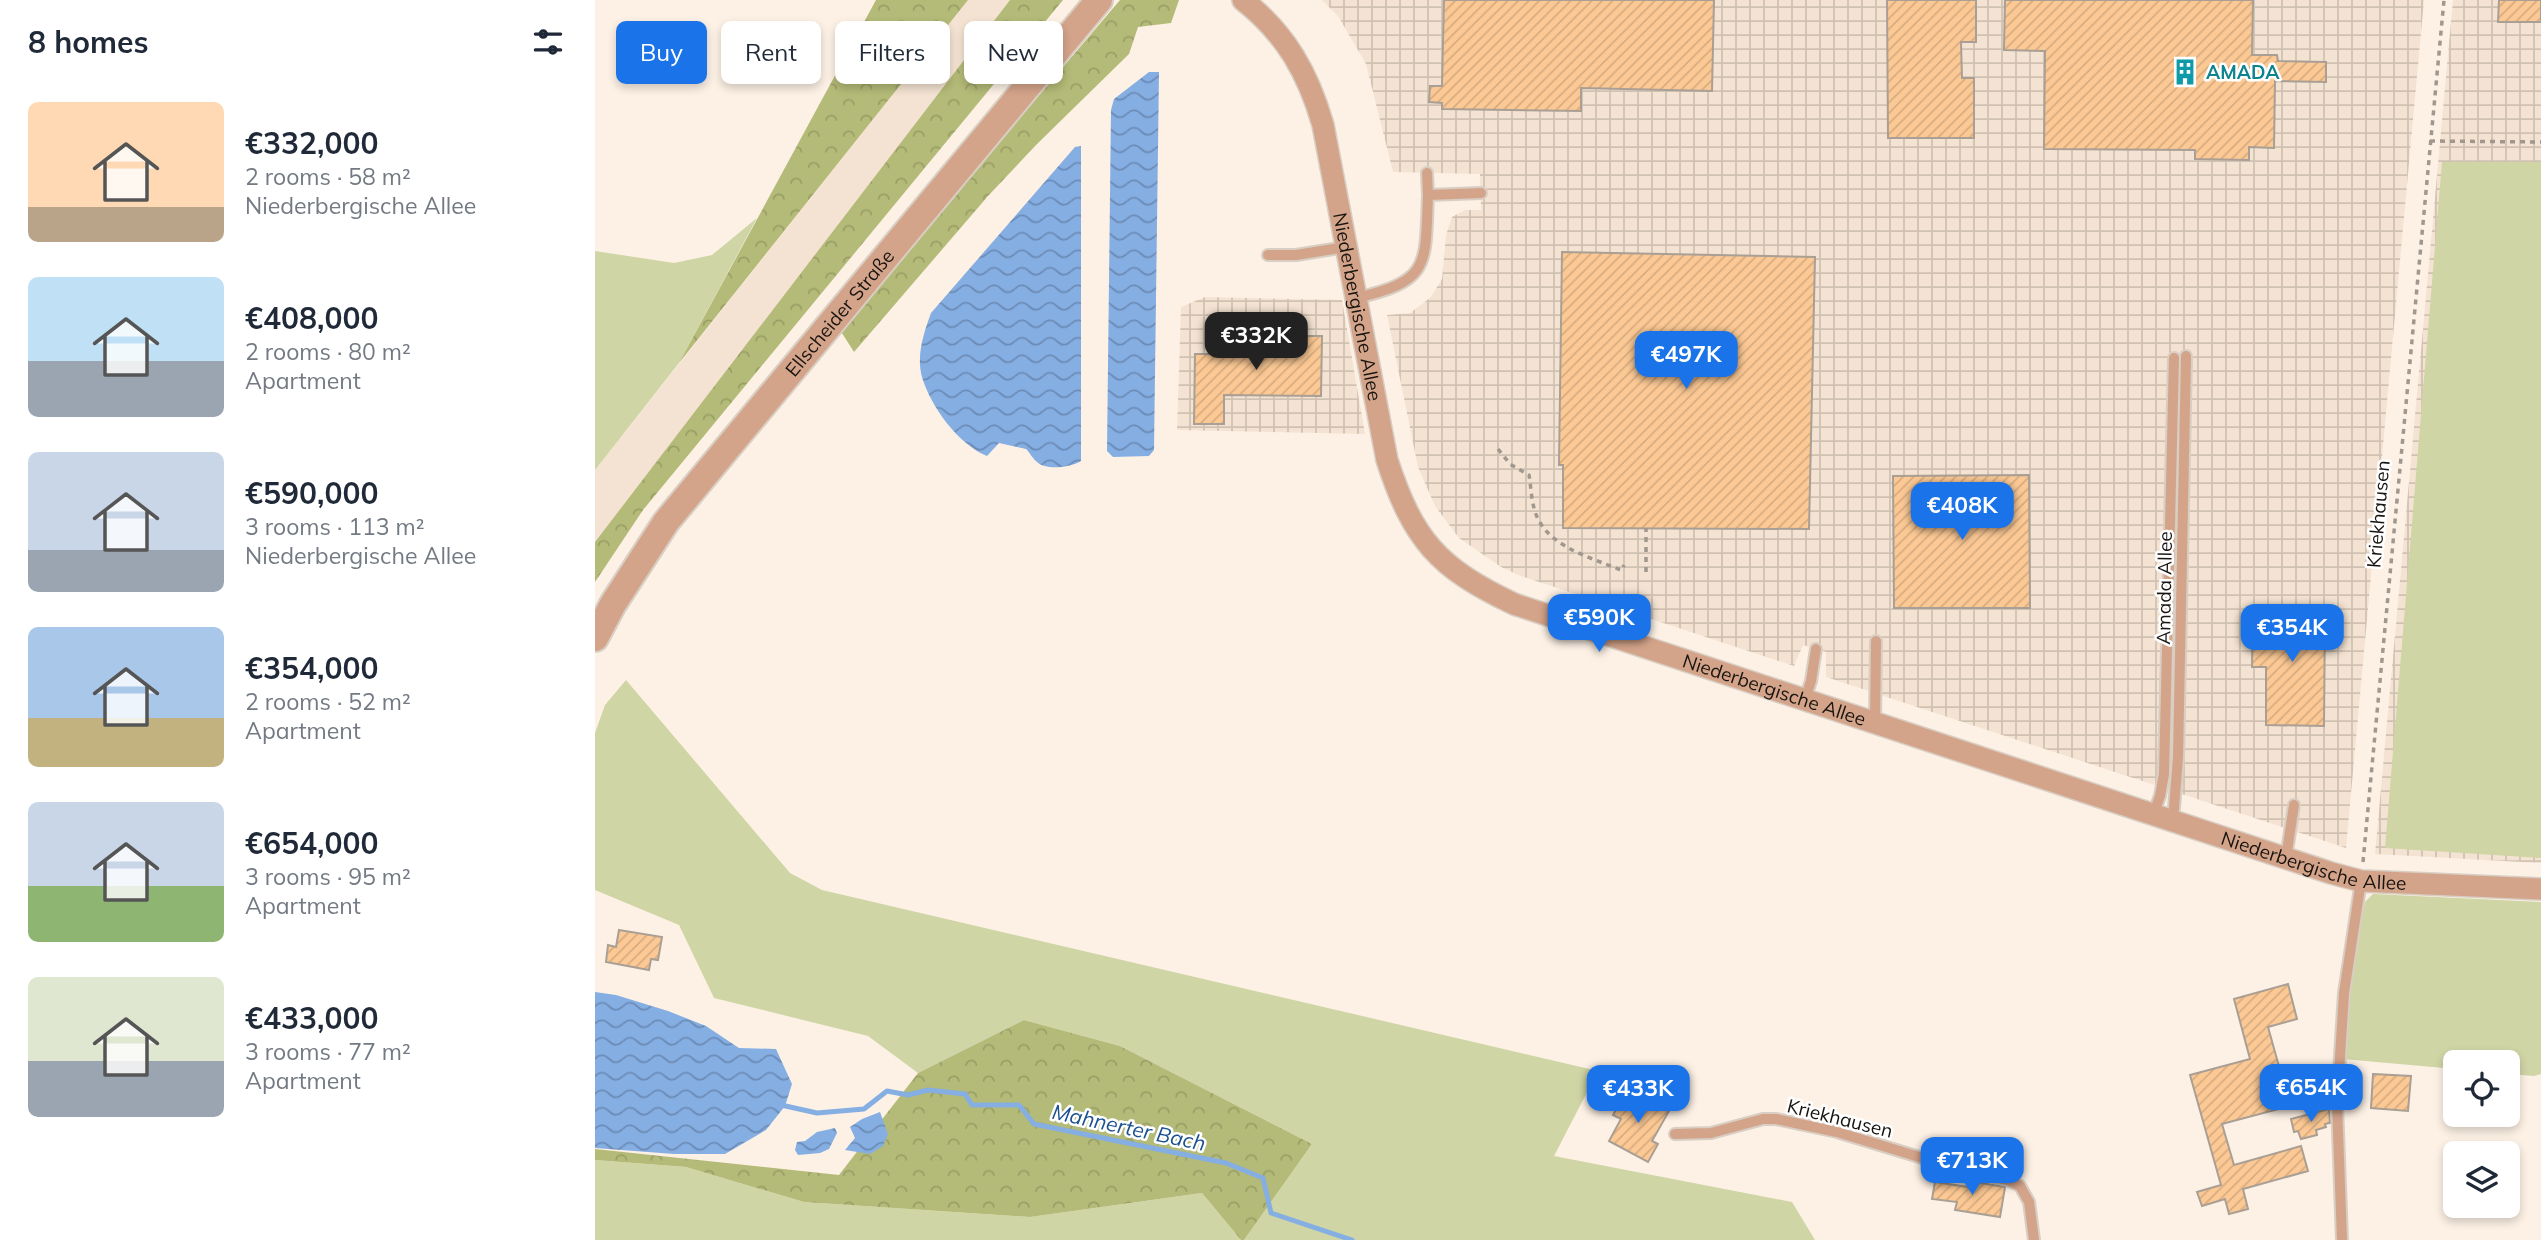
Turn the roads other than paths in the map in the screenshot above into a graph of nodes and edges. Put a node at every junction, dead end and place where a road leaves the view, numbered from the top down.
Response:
1 (1099, 0) edge
2 (1243, 0) edge
3 (1427, 173) dead end
4 (1481, 193) dead end
5 (1428, 195) junction
6 (1346, 247) junction
7 (1268, 255) dead end
8 (1356, 298) junction
9 (595, 638) edge
10 (1876, 641) dead end
11 (1816, 649) dead end
12 (1805, 699) junction
13 (1875, 722) junction
14 (2294, 805) dead end
15 (2163, 818) junction
16 (2285, 858) junction
17 (2361, 881) junction
18 (2541, 889) edge
19 (1675, 1134) dead end
20 (2034, 1240) edge
21 (2342, 1240) edge

1 - 9 street, Ellscheider Straße
2 - 6 street, Niederbergische Allee
3 - 5 lane
4 - 5 lane
5 - 8 lane
6 - 7 lane
6 - 8 street, Niederbergische Allee
8 - 12 street, Niederbergische Allee
10 - 13 lane
11 - 12 lane
12 - 13 street, Niederbergische Allee
13 - 15 street, Niederbergische Allee
14 - 16 lane
15 - 15 lane, Amada Allee
15 - 16 street, Niederbergische Allee
16 - 17 street, Niederbergische Allee
17 - 18 street, Niederbergische Allee
17 - 21 lane
19 - 20 lane, Kriekhausen

